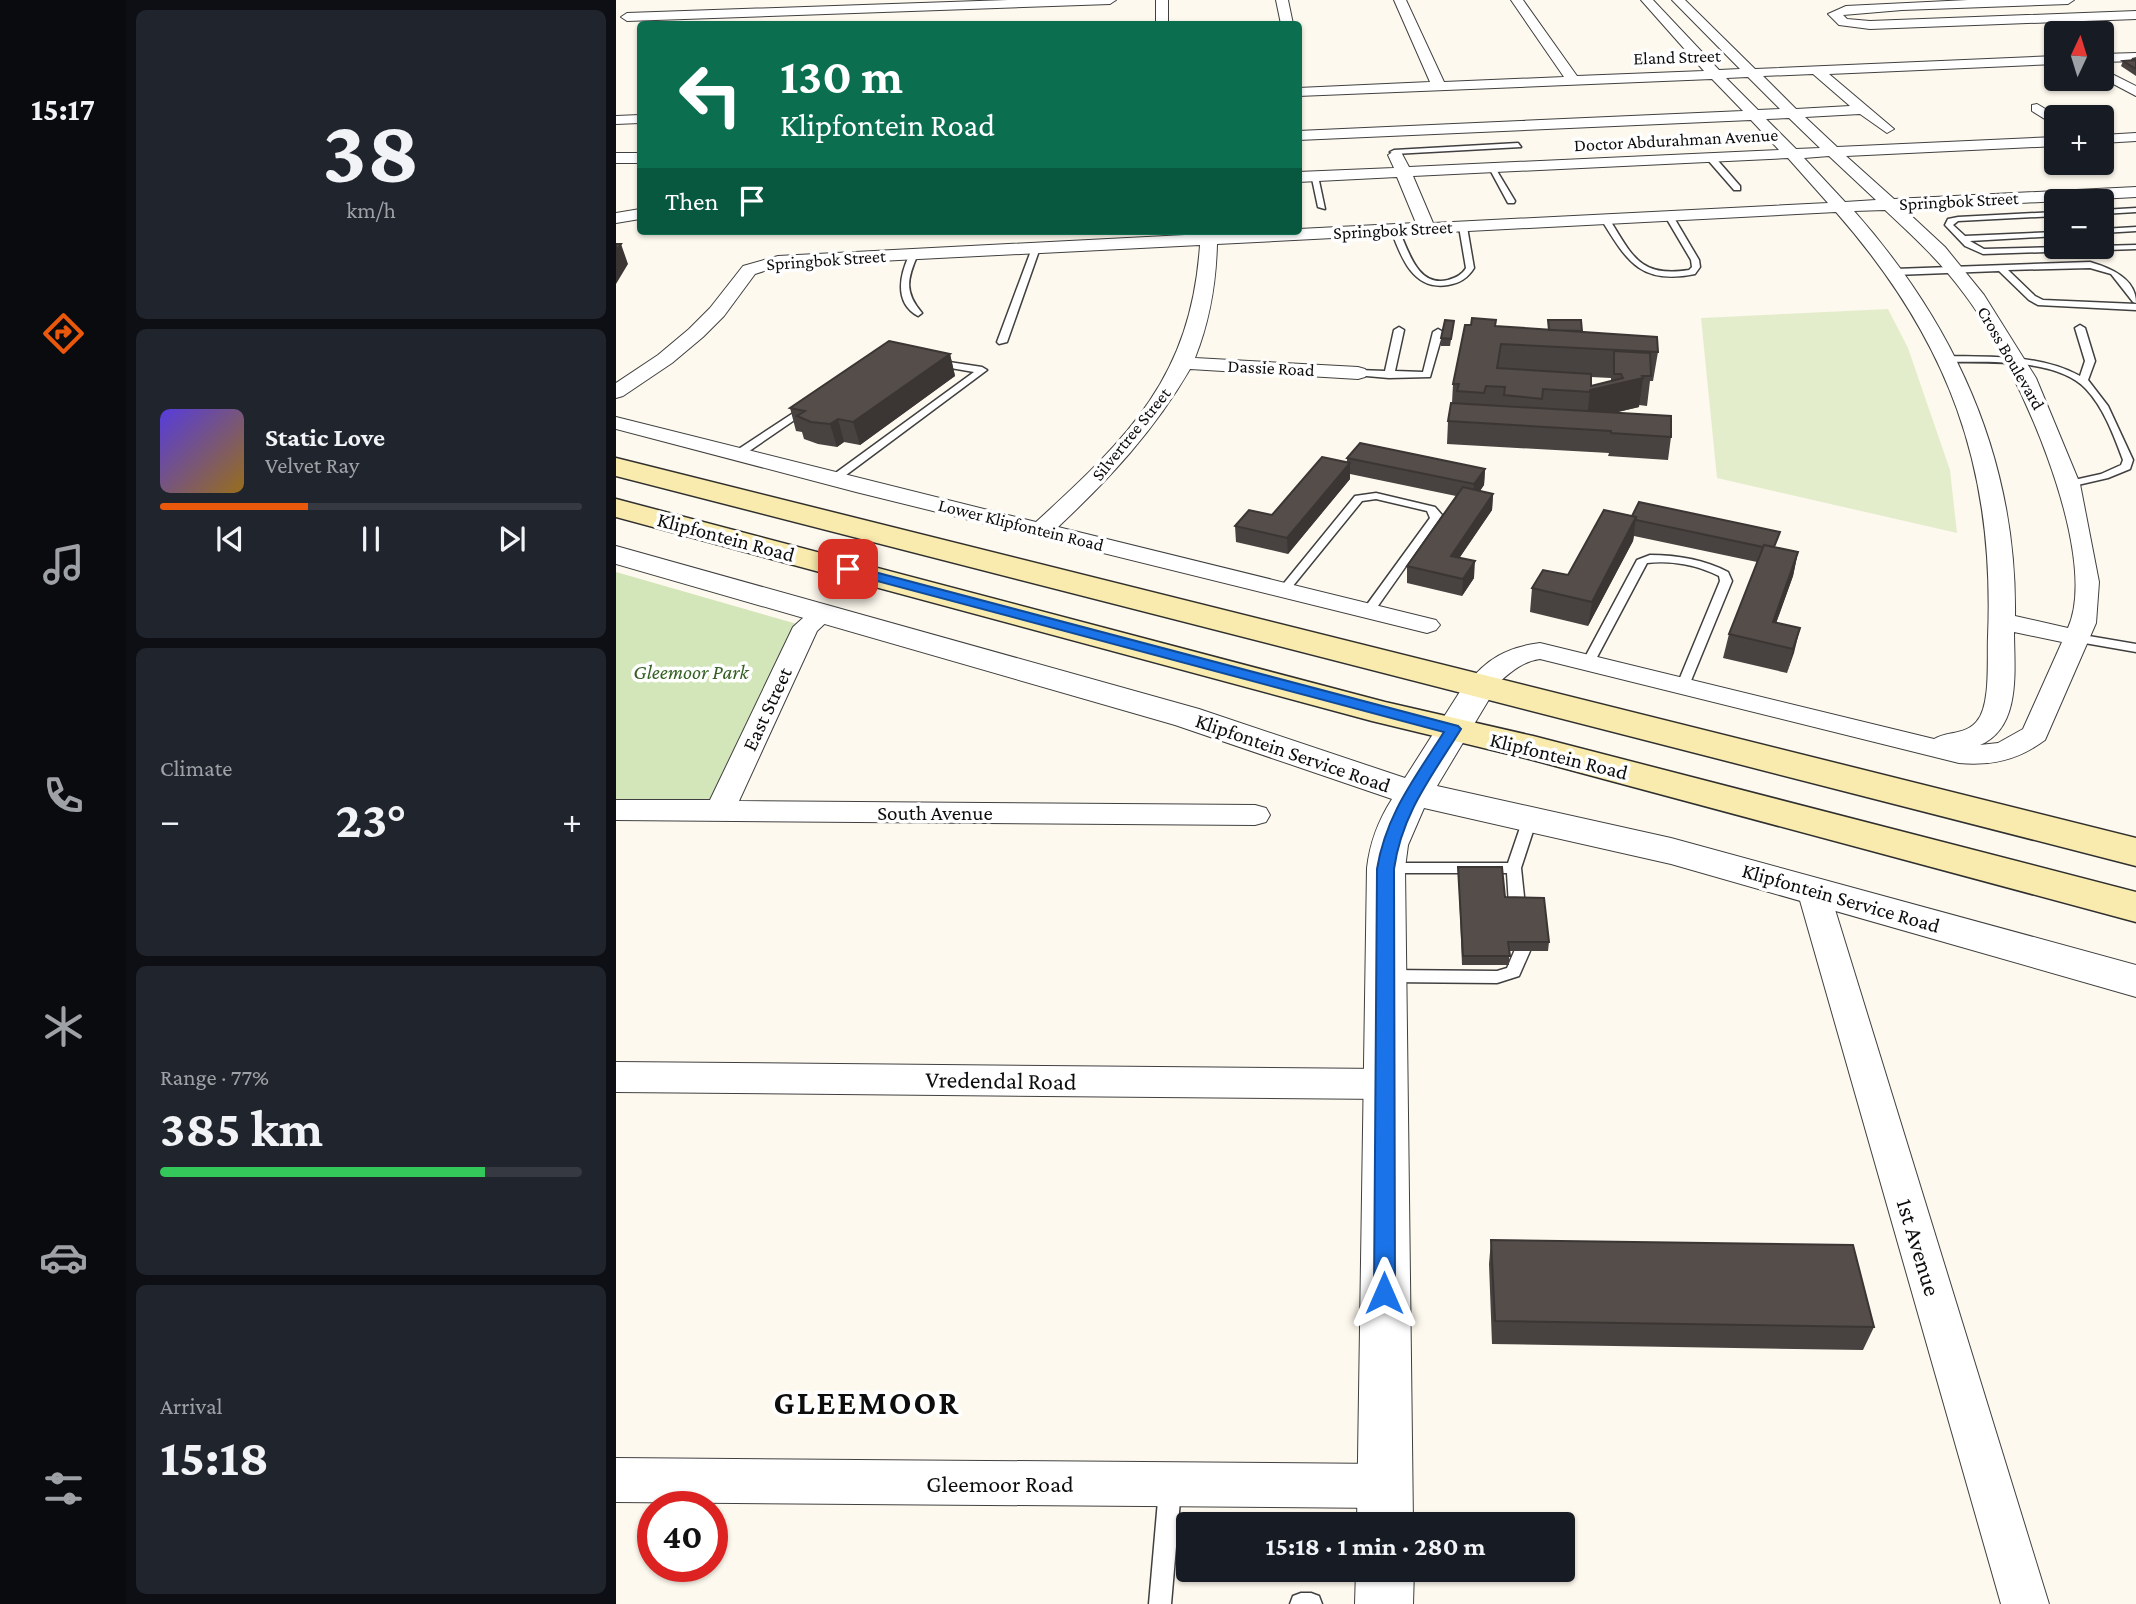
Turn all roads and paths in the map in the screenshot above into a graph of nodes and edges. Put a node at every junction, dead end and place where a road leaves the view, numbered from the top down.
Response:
1 (643, 0) edge
2 (1110, 0) edge
3 (1162, 0) edge
4 (1282, 0) edge
5 (1400, 0) edge
6 (1517, 0) edge
7 (1647, 0) edge
8 (1678, 0) edge
9 (2068, 0) edge
10 (2097, 0) edge
11 (1880, 4) edge
12 (1027, 5) edge
13 (895, 8) junction
14 (772, 12) junction
15 (628, 17) junction
16 (2133, 18) edge
17 (765, 21) edge
18 (889, 21) edge
19 (1162, 21) edge
20 (1286, 21) edge
21 (1909, 24) junction
22 (616, 30) edge
23 (2136, 57) edge
24 (2114, 58) edge
25 (2044, 61) edge
26 (1964, 64) junction
27 (1816, 70) junction
28 (1753, 73) junction
29 (1715, 74) junction
30 (1573, 80) junction
31 (2114, 80) edge
32 (1438, 86) junction
33 (1302, 87) edge
34 (2136, 92) edge
35 (2037, 108) dead end
36 (1863, 110) junction
37 (1792, 113) junction
38 (2044, 113) edge
39 (1754, 115) junction
40 (637, 119) edge
41 (616, 120) edge
42 (1385, 126) junction
43 (1887, 129) dead end
44 (1302, 136) edge
45 (2136, 137) edge
46 (2114, 138) edge
47 (2044, 142) edge
48 (1518, 145) dead end
49 (1394, 152) junction
50 (1833, 152) junction
51 (1792, 154) junction
52 (616, 158) edge
53 (637, 158) edge
54 (1710, 158) junction
55 (1491, 168) junction
56 (1402, 172) junction
57 (1306, 177) edge
58 (1737, 188) dead end
59 (2135, 193) edge
60 (1511, 201) dead end
61 (1889, 205) junction
62 (1322, 207) dead end
63 (1841, 207) junction
64 (2136, 210) edge
65 (2114, 211) edge
66 (637, 214) edge
67 (2044, 215) edge
68 (1669, 216) junction
69 (616, 218) edge
70 (1605, 219) junction
71 (1463, 227) junction
72 (1427, 229) junction
73 (2136, 229) edge
74 (1395, 230) junction
75 (2114, 230) edge
76 (1302, 234) edge
77 (984, 235) edge
78 (1292, 235) edge
79 (2044, 235) edge
80 (1209, 239) junction
81 (1962, 239) junction
82 (2136, 247) edge
83 (1036, 248) junction
84 (981, 251) junction
85 (914, 254) junction
86 (2003, 269) junction
87 (1955, 271) junction
88 (1895, 272) junction
89 (2136, 300) edge
90 (2136, 307) edge
91 (918, 313) dead end
92 (2080, 328) dead end
93 (1399, 330) dead end
94 (1438, 332) dead end
95 (1002, 342) dead end
96 (1946, 359) junction
97 (2017, 361) junction
98 (929, 362) edge
99 (1184, 363) junction
100 (1358, 373) joint
101 (1389, 375) junction
102 (2083, 381) junction
103 (616, 393) edge
104 (812, 405) edge
105 (616, 423) edge
106 (738, 454) junction
107 (616, 467) edge
108 (2126, 467) junction
109 (2136, 475) edge
110 (834, 479) junction
111 (2069, 484) junction
112 (616, 508) edge
113 (1041, 530) junction
114 (616, 555) edge
115 (1284, 590) junction
116 (1369, 610) junction
117 (823, 613) junction
118 (2001, 621) junction
119 (1427, 625) dead end
120 (2077, 638) junction
121 (2136, 648) edge
122 (1589, 661) junction
123 (1683, 685) junction
124 (1480, 686) junction
125 (1453, 729) junction
126 (1910, 741) junction
127 (1414, 793) junction
128 (616, 810) edge
129 (719, 811) junction
130 (1255, 816) dead end
131 (1530, 819) junction
132 (2136, 852) edge
133 (1514, 868) junction
134 (1386, 869) junction
135 (1813, 890) junction
136 (1517, 906) edge
137 (2136, 907) edge
138 (1522, 951) edge
139 (1385, 975) junction
140 (2136, 981) edge
141 (616, 1077) edge
142 (1385, 1084) junction
143 (616, 1480) edge
144 (1171, 1484) junction
145 (1385, 1505) edge
146 (1385, 1582) edge
147 (1160, 1604) edge
148 (1301, 1604) edge
149 (1311, 1604) edge
150 (1384, 1604) edge
151 (2025, 1604) edge

1 - 15 street
2 - 12 street
3 - 19 street
4 - 20 street
5 - 32 street
6 - 30 street
7 - 29 street, Cross Boulevard
8 - 28 street, Cross Boulevard
9 - 11 street
10 - 16 street
11 - 21 street
11 - 21 street
12 - 13 street
13 - 14 street
13 - 18 street
14 - 15 street
14 - 17 street
15 - 22 street
16 - 21 street
21 - 26 street
23 - 24 street
25 - 26 street, Eland Street
26 - 27 street, Eland Street
27 - 28 street, Eland Street
27 - 36 street
28 - 29 street, Eland Street
28 - 37 street, Cross Boulevard
29 - 30 street, Eland Street
29 - 39 street, Cross Boulevard
30 - 32 street, Eland Street
31 - 34 street
32 - 33 street, Eland Street
35 - 38 street
36 - 37 street, Doctor Abdurahman Avenue
36 - 43 street
37 - 39 street, Doctor Abdurahman Avenue
37 - 50 street, Cross Boulevard
39 - 42 street, Doctor Abdurahman Avenue
39 - 51 street, Cross Boulevard
40 - 41 street
42 - 44 street, Doctor Abdurahman Avenue
42 - 49 street
45 - 46 street
47 - 50 street, Doctor Abdurahman Avenue
48 - 49 lane
49 - 56 street
50 - 51 street, Doctor Abdurahman Avenue
50 - 61 street, Cross Boulevard
51 - 54 street, Doctor Abdurahman Avenue
51 - 63 street, Cross Boulevard
52 - 53 street
54 - 55 street, Doctor Abdurahman Avenue
54 - 58 lane
55 - 56 street, Doctor Abdurahman Avenue
55 - 60 lane
56 - 57 street, Doctor Abdurahman Avenue
56 - 72 street
57 - 62 lane
59 - 61 street, Springbok Street
61 - 63 street, Springbok Street
61 - 87 street, Cross Boulevard
63 - 68 street, Springbok Street
63 - 88 street, Cross Boulevard
64 - 65 lane
66 - 69 street
67 - 81 lane
68 - 70 street, Springbok Street
68 - 70 lane
70 - 71 street, Springbok Street
71 - 72 street, Springbok Street
71 - 74 lane
72 - 74 street, Springbok Street
73 - 75 lane
74 - 76 street, Springbok Street
77 - 84 street
78 - 80 street, Springbok Street
79 - 81 lane
80 - 83 street, Springbok Street
80 - 99 street, Silvertree Street
81 - 82 lane
83 - 84 street, Springbok Street
83 - 95 lane
84 - 85 street, Springbok Street
85 - 91 lane
85 - 103 street, Springbok Street
86 - 87 lane
86 - 89 lane
86 - 90 lane
87 - 88 lane
87 - 97 street, Cross Boulevard
88 - 96 street, Cross Boulevard
92 - 102 lane
93 - 101 lane
94 - 101 lane
96 - 97 lane
96 - 118 street, Cross Boulevard
97 - 102 lane
97 - 111 street, Cross Boulevard
98 - 110 lane
99 - 100 street, Dassie Road
99 - 113 street, Silvertree Street
100 - 101 lane
102 - 108 lane
104 - 106 lane
105 - 106 street, Lower Klipfontein Road
106 - 110 street, Lower Klipfontein Road
107 - 124 main road, Klipfontein Road
108 - 109 lane
108 - 111 lane
110 - 113 street, Lower Klipfontein Road
111 - 120 street, Cross Boulevard
112 - 125 main road, Klipfontein Road
113 - 115 street, Lower Klipfontein Road
114 - 117 street, Klipfontein Service Road
115 - 116 street, Lower Klipfontein Road
115 - 116 lane
116 - 119 street, Lower Klipfontein Road
117 - 127 street, Klipfontein Service Road
117 - 129 street, East Street
118 - 120 street
118 - 126 street, Cross Boulevard
120 - 121 lane
120 - 126 street, Cross Boulevard
122 - 123 street, Cross Boulevard
122 - 123 lane
122 - 124 street, Cross Boulevard
123 - 126 street, Cross Boulevard
124 - 125 street
124 - 132 main road, Klipfontein Road
125 - 127 street
125 - 137 main road, Klipfontein Road
127 - 131 street, Klipfontein Service Road
127 - 134 street
128 - 129 street, South Avenue
129 - 130 street, South Avenue
131 - 133 lane
131 - 135 street, Klipfontein Service Road
133 - 134 lane
133 - 136 lane
134 - 139 street
135 - 140 street, Klipfontein Service Road
135 - 151 street, 1st Avenue
138 - 139 lane
139 - 142 street
141 - 142 street, Vredendal Road
142 - 145 street
143 - 144 street, Gleemoor Road
144 - 145 street, Gleemoor Road
144 - 147 lane
146 - 150 street
148 - 149 lane

